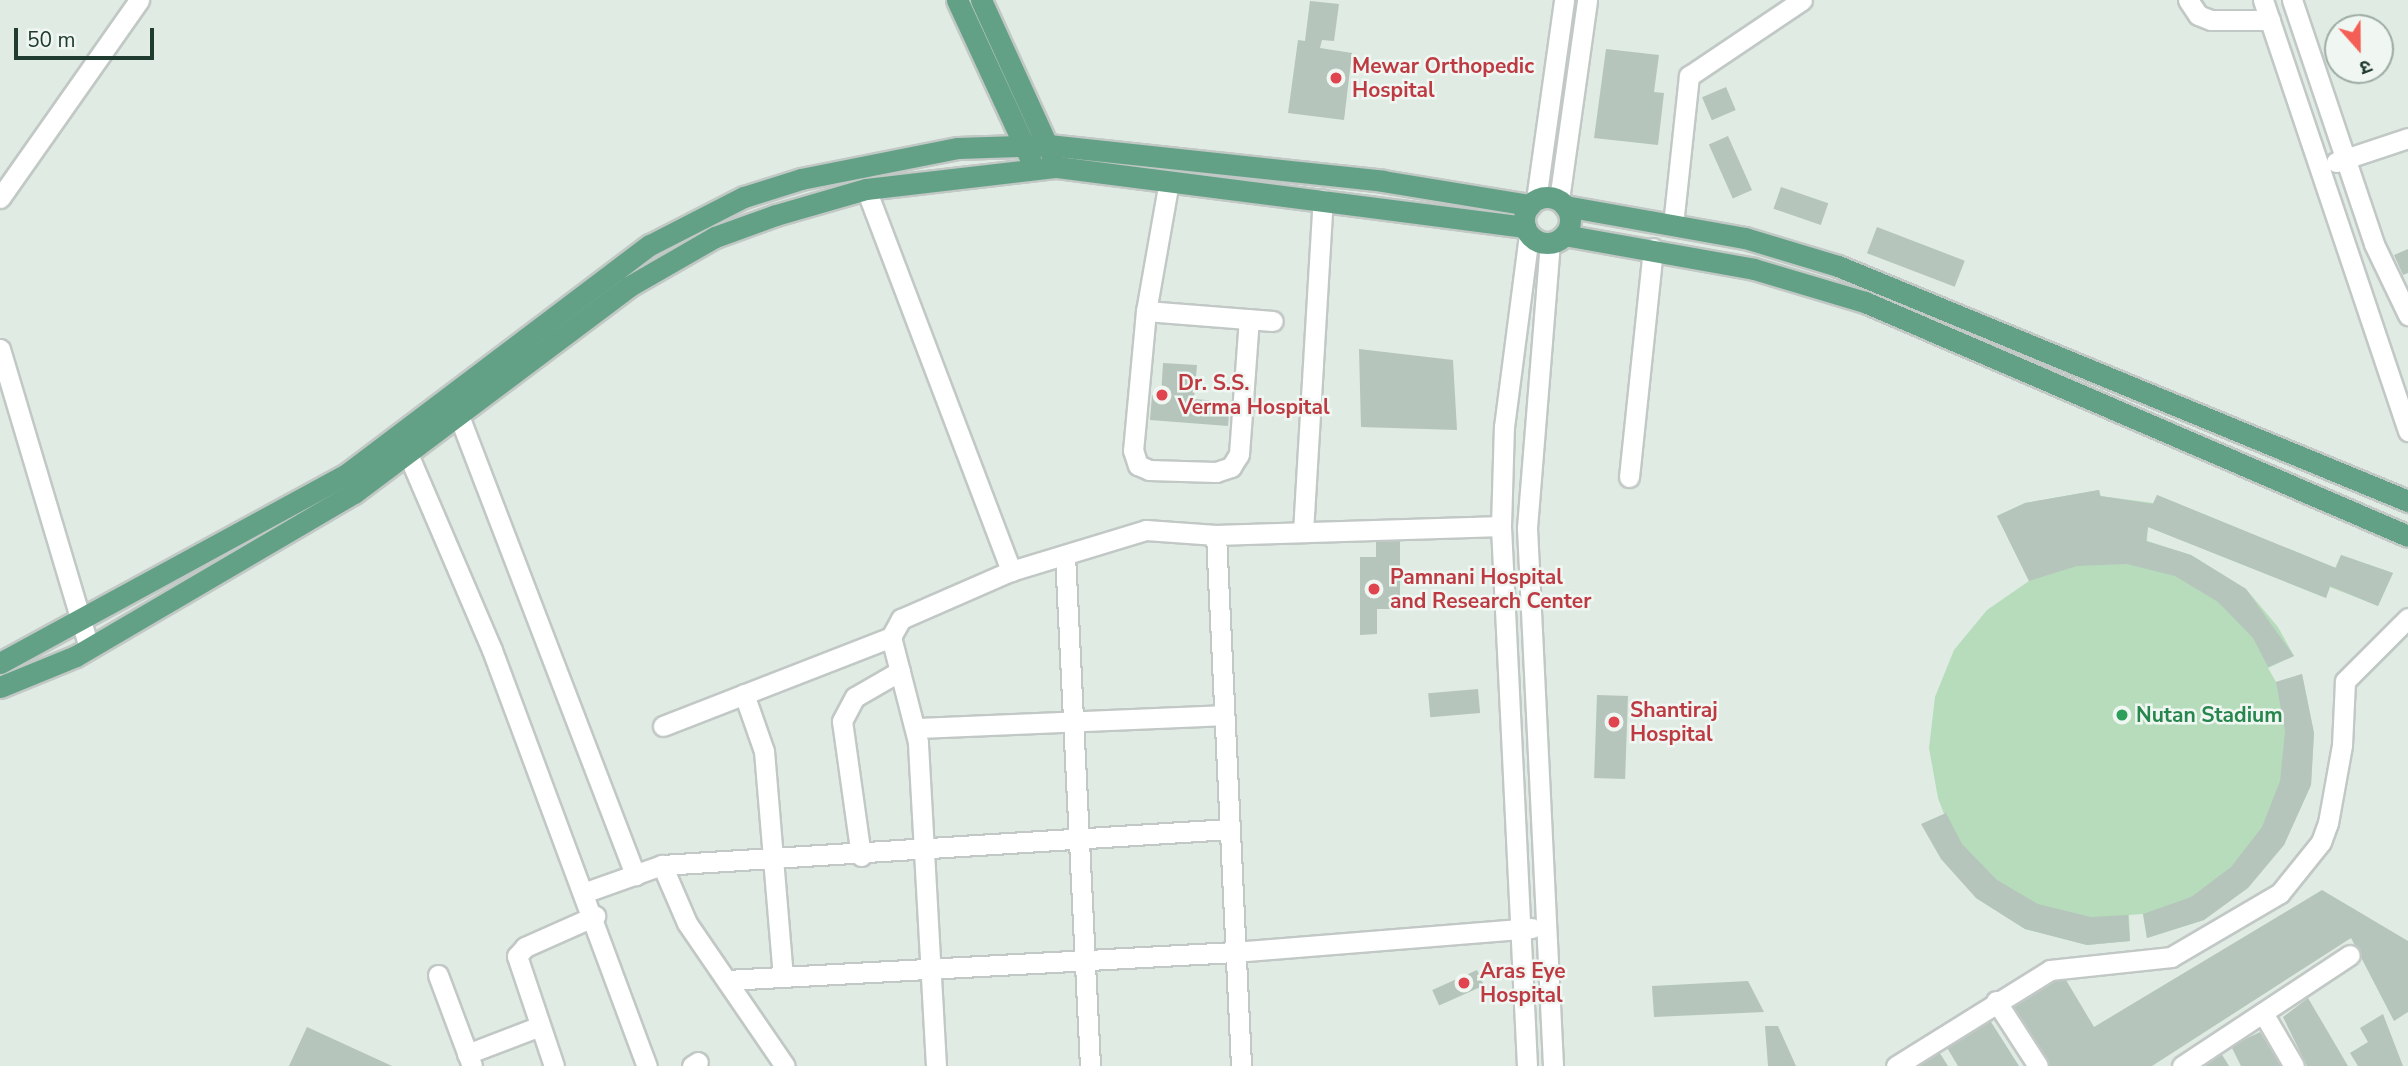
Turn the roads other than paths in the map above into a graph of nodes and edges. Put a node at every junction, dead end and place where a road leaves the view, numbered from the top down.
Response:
1 (139, 0) edge
2 (957, 0) edge
3 (981, 0) edge
4 (1564, 0) edge
5 (1587, 0) edge
6 (1802, 0) edge
7 (2188, 0) edge
8 (2263, 0) edge
9 (2292, 0) edge
10 (2270, 20) junction
11 (2408, 138) edge
12 (1048, 145) junction
13 (1025, 146) junction
14 (2345, 158) junction
15 (1057, 167) junction
16 (2320, 168) junction
17 (1034, 169) junction
18 (1169, 181) junction
19 (866, 189) junction
20 (0, 198) edge
21 (1323, 200) junction
22 (1533, 202) junction
23 (1562, 203) junction
24 (1673, 225) junction
25 (1527, 230) junction
26 (1557, 238) junction
27 (1653, 248) junction
28 (1146, 311) junction
29 (2408, 315) edge
30 (1249, 319) junction
31 (1273, 321) dead end
32 (0, 349) edge
33 (458, 416) junction
34 (2408, 431) edge
35 (408, 454) junction
36 (1629, 477) dead end
37 (2408, 501) edge
38 (1501, 526) junction
39 (1303, 532) junction
40 (1216, 535) junction
41 (2408, 536) edge
42 (1065, 555) junction
43 (1010, 571) junction
44 (2408, 618) edge
45 (81, 621) junction
46 (891, 637) junction
47 (89, 648) junction
48 (0, 663) edge
49 (900, 671) junction
50 (0, 687) edge
51 (744, 694) junction
52 (1224, 715) junction
53 (1073, 721) junction
54 (663, 726) dead end
55 (916, 727) junction
56 (1229, 829) junction
57 (1078, 840) junction
58 (923, 851) junction
59 (861, 856) junction
60 (773, 862) junction
61 (662, 865) junction
62 (635, 875) junction
63 (586, 892) junction
64 (595, 916) junction
65 (1545, 927) junction
66 (1521, 929) junction
67 (1234, 951) junction
68 (2350, 955) dead end
69 (1084, 960) junction
70 (929, 967) junction
71 (438, 975) dead end
72 (783, 976) junction
73 (727, 980) junction
74 (1996, 1001) junction
75 (2263, 1013) junction
76 (540, 1026) junction
77 (470, 1060) edge
78 (554, 1066) edge
79 (647, 1066) edge
80 (785, 1066) edge
81 (936, 1066) edge
82 (1090, 1066) edge
83 (1241, 1066) edge
84 (1527, 1066) edge
85 (1553, 1066) edge
86 (1896, 1066) edge
87 (2038, 1066) edge
88 (2182, 1066) edge
89 (2294, 1066) edge

1 - 20 street
2 - 13 main road
3 - 12 main road
4 - 22 street
5 - 23 street
6 - 24 street
7 - 10 street
8 - 10 street
9 - 14 street
10 - 16 street
11 - 14 street
12 - 13 main road
12 - 15 main road
12 - 22 main road
13 - 17 main road
13 - 45 main road
14 - 16 street
14 - 29 street
15 - 17 main road
15 - 18 main road
16 - 34 street
17 - 19 main road
18 - 21 main road
18 - 28 street
19 - 33 main road
19 - 43 street
21 - 25 main road
21 - 39 street
22 - 23 main road
22 - 25 main road
23 - 24 main road
23 - 26 main road
24 - 37 main road
25 - 26 main road
25 - 38 street
26 - 27 main road
26 - 65 street
27 - 36 street
27 - 41 main road
28 - 30 street
28 - 30 street
30 - 31 street
32 - 45 street
33 - 35 main road
33 - 62 street
35 - 47 main road
35 - 63 street
38 - 39 street
38 - 66 street
39 - 40 street
40 - 42 street
40 - 52 street
42 - 43 street
42 - 53 street
43 - 46 street
44 - 74 street
45 - 47 street
45 - 48 main road
46 - 49 street
46 - 51 street
47 - 50 main road
49 - 55 street
49 - 59 street
51 - 54 street
51 - 60 street
52 - 53 street
52 - 56 street
53 - 55 street
53 - 57 street
55 - 58 street
56 - 57 street
56 - 67 street
57 - 58 street
57 - 69 street
58 - 59 street
58 - 70 street
59 - 60 street
60 - 61 street
60 - 72 street
61 - 62 street
61 - 73 street
62 - 63 street
63 - 64 street
64 - 76 street
64 - 79 street
65 - 66 street
65 - 85 street
66 - 67 street
66 - 84 street
67 - 69 street
67 - 83 street
68 - 75 street
69 - 70 street
69 - 82 street
70 - 72 street
70 - 81 street
71 - 77 street
72 - 73 street
73 - 80 street
74 - 86 street
74 - 87 street
75 - 88 street
75 - 89 street
76 - 77 street
76 - 78 street

